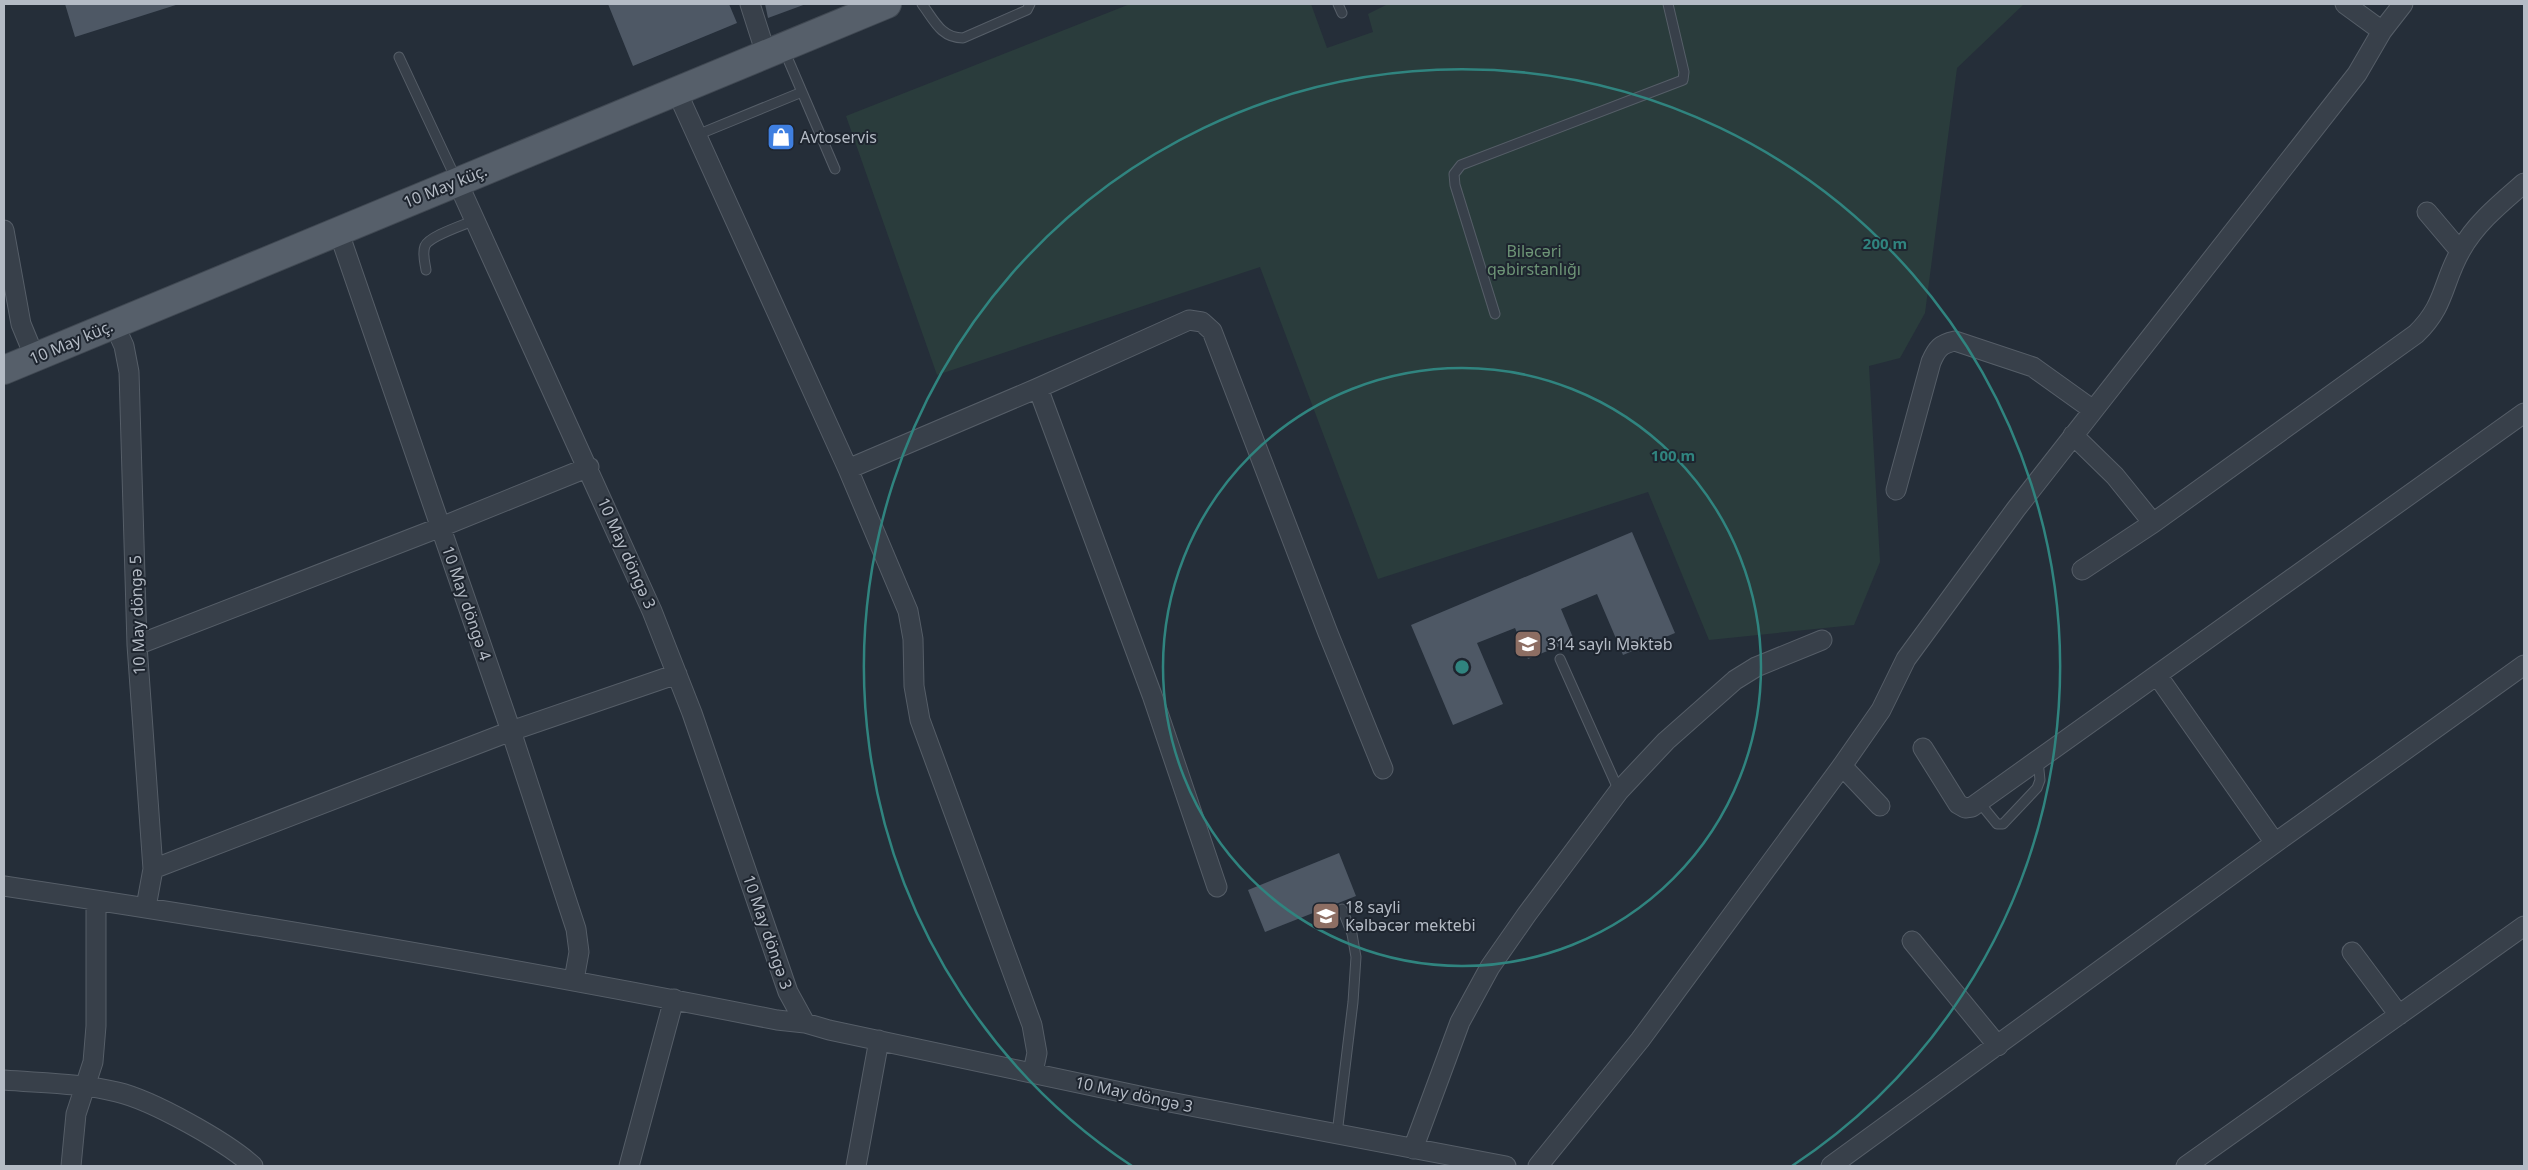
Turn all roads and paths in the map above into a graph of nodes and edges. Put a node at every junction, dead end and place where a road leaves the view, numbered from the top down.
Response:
1 (750, 4) edge
2 (887, 4) edge
3 (922, 4) edge
4 (1030, 4) edge
5 (1338, 4) edge
6 (1668, 4) edge
7 (2345, 4) edge
8 (2404, 4) edge
9 (1342, 13) dead end
10 (2382, 31) junction
11 (774, 51) junction
12 (399, 57) dead end
13 (677, 92) junction
14 (802, 92) junction
15 (697, 135) junction
16 (834, 169) dead end
17 (457, 181) junction
18 (2524, 183) edge
19 (2427, 212) dead end
20 (475, 220) junction
21 (4, 230) edge
22 (338, 230) junction
23 (2460, 251) junction
24 (426, 270) dead end
25 (1496, 314) dead end
26 (114, 324) junction
27 (35, 358) junction
28 (4, 370) edge
29 (1038, 388) junction
30 (2093, 410) junction
31 (2524, 414) edge
32 (2073, 435) junction
33 (589, 467) junction
34 (848, 469) junction
35 (1896, 490) dead end
36 (2153, 524) junction
37 (441, 528) junction
38 (2082, 570) dead end
39 (1822, 640) dead end
40 (137, 645) junction
41 (1560, 659) dead end
42 (2524, 665) edge
43 (677, 674) junction
44 (2157, 675) junction
45 (511, 731) junction
46 (1923, 748) dead end
47 (2038, 760) junction
48 (1842, 766) junction
49 (1383, 769) dead end
50 (1619, 792) junction
51 (1979, 802) junction
52 (1880, 806) dead end
53 (2275, 843) junction
54 (153, 869) junction
55 (4, 886) edge
56 (1217, 887) dead end
57 (96, 900) junction
58 (146, 907) junction
59 (1342, 909) dead end
60 (2524, 926) edge
61 (1912, 941) dead end
62 (2352, 952) dead end
63 (574, 980) junction
64 (674, 999) junction
65 (2399, 1015) junction
66 (805, 1023) junction
67 (879, 1040) junction
68 (1998, 1046) junction
69 (1033, 1072) junction
70 (4, 1080) edge
71 (85, 1087) junction
72 (1336, 1134) junction
73 (1413, 1149) junction
74 (71, 1166) edge
75 (254, 1166) edge
76 (629, 1166) edge
77 (856, 1166) edge
78 (1506, 1166) edge
79 (1538, 1166) edge
80 (1832, 1166) edge
81 (2186, 1166) edge

1 - 11 street
2 - 11 main road, 10 May küç.
3 - 4 lane
5 - 9 lane
6 - 25 lane
7 - 10 street
8 - 10 street
10 - 30 street
11 - 13 main road, 10 May küç.
11 - 14 lane
12 - 17 lane
13 - 15 street
13 - 17 main road, 10 May küç.
14 - 15 lane
14 - 16 lane
15 - 34 street
17 - 20 street, 10 May döngə 3
17 - 22 main road, 10 May küç.
18 - 23 street
19 - 23 street
20 - 24 lane
20 - 33 street, 10 May döngə 3
21 - 27 street
22 - 26 main road, 10 May küç.
22 - 37 street, 10 May döngə 4
23 - 36 street
26 - 27 main road, 10 May küç.
26 - 40 street, 10 May döngə 5
27 - 28 main road, 10 May küç.
29 - 34 street
29 - 49 street
29 - 56 street
30 - 32 street
30 - 35 street
31 - 44 street
32 - 36 street
32 - 48 street
33 - 37 street
33 - 43 street, 10 May döngə 3
34 - 69 street
36 - 38 street
37 - 40 street
37 - 45 street, 10 May döngə 4
39 - 50 street
40 - 54 street, 10 May döngə 5
41 - 50 lane
42 - 53 street
43 - 45 street
43 - 66 street, 10 May döngə 3
44 - 47 street
44 - 53 street
45 - 54 street
45 - 63 street, 10 May döngə 4
46 - 51 street
47 - 51 street
47 - 51 lane
48 - 52 street
48 - 79 street
50 - 73 street
53 - 68 street
54 - 58 street, 10 May döngə 5
55 - 57 street
57 - 58 street
57 - 71 street
58 - 63 street
59 - 72 lane
60 - 65 street
61 - 68 street
62 - 65 street
63 - 64 street
64 - 66 street
64 - 76 street
65 - 81 street
66 - 67 street, 10 May döngə 3
67 - 69 street, 10 May döngə 3
67 - 77 street
68 - 80 street
69 - 72 street, 10 May döngə 3
70 - 71 street
71 - 74 street
71 - 75 street
72 - 73 street, 10 May döngə 3
73 - 78 street, 10 May döngə 3

